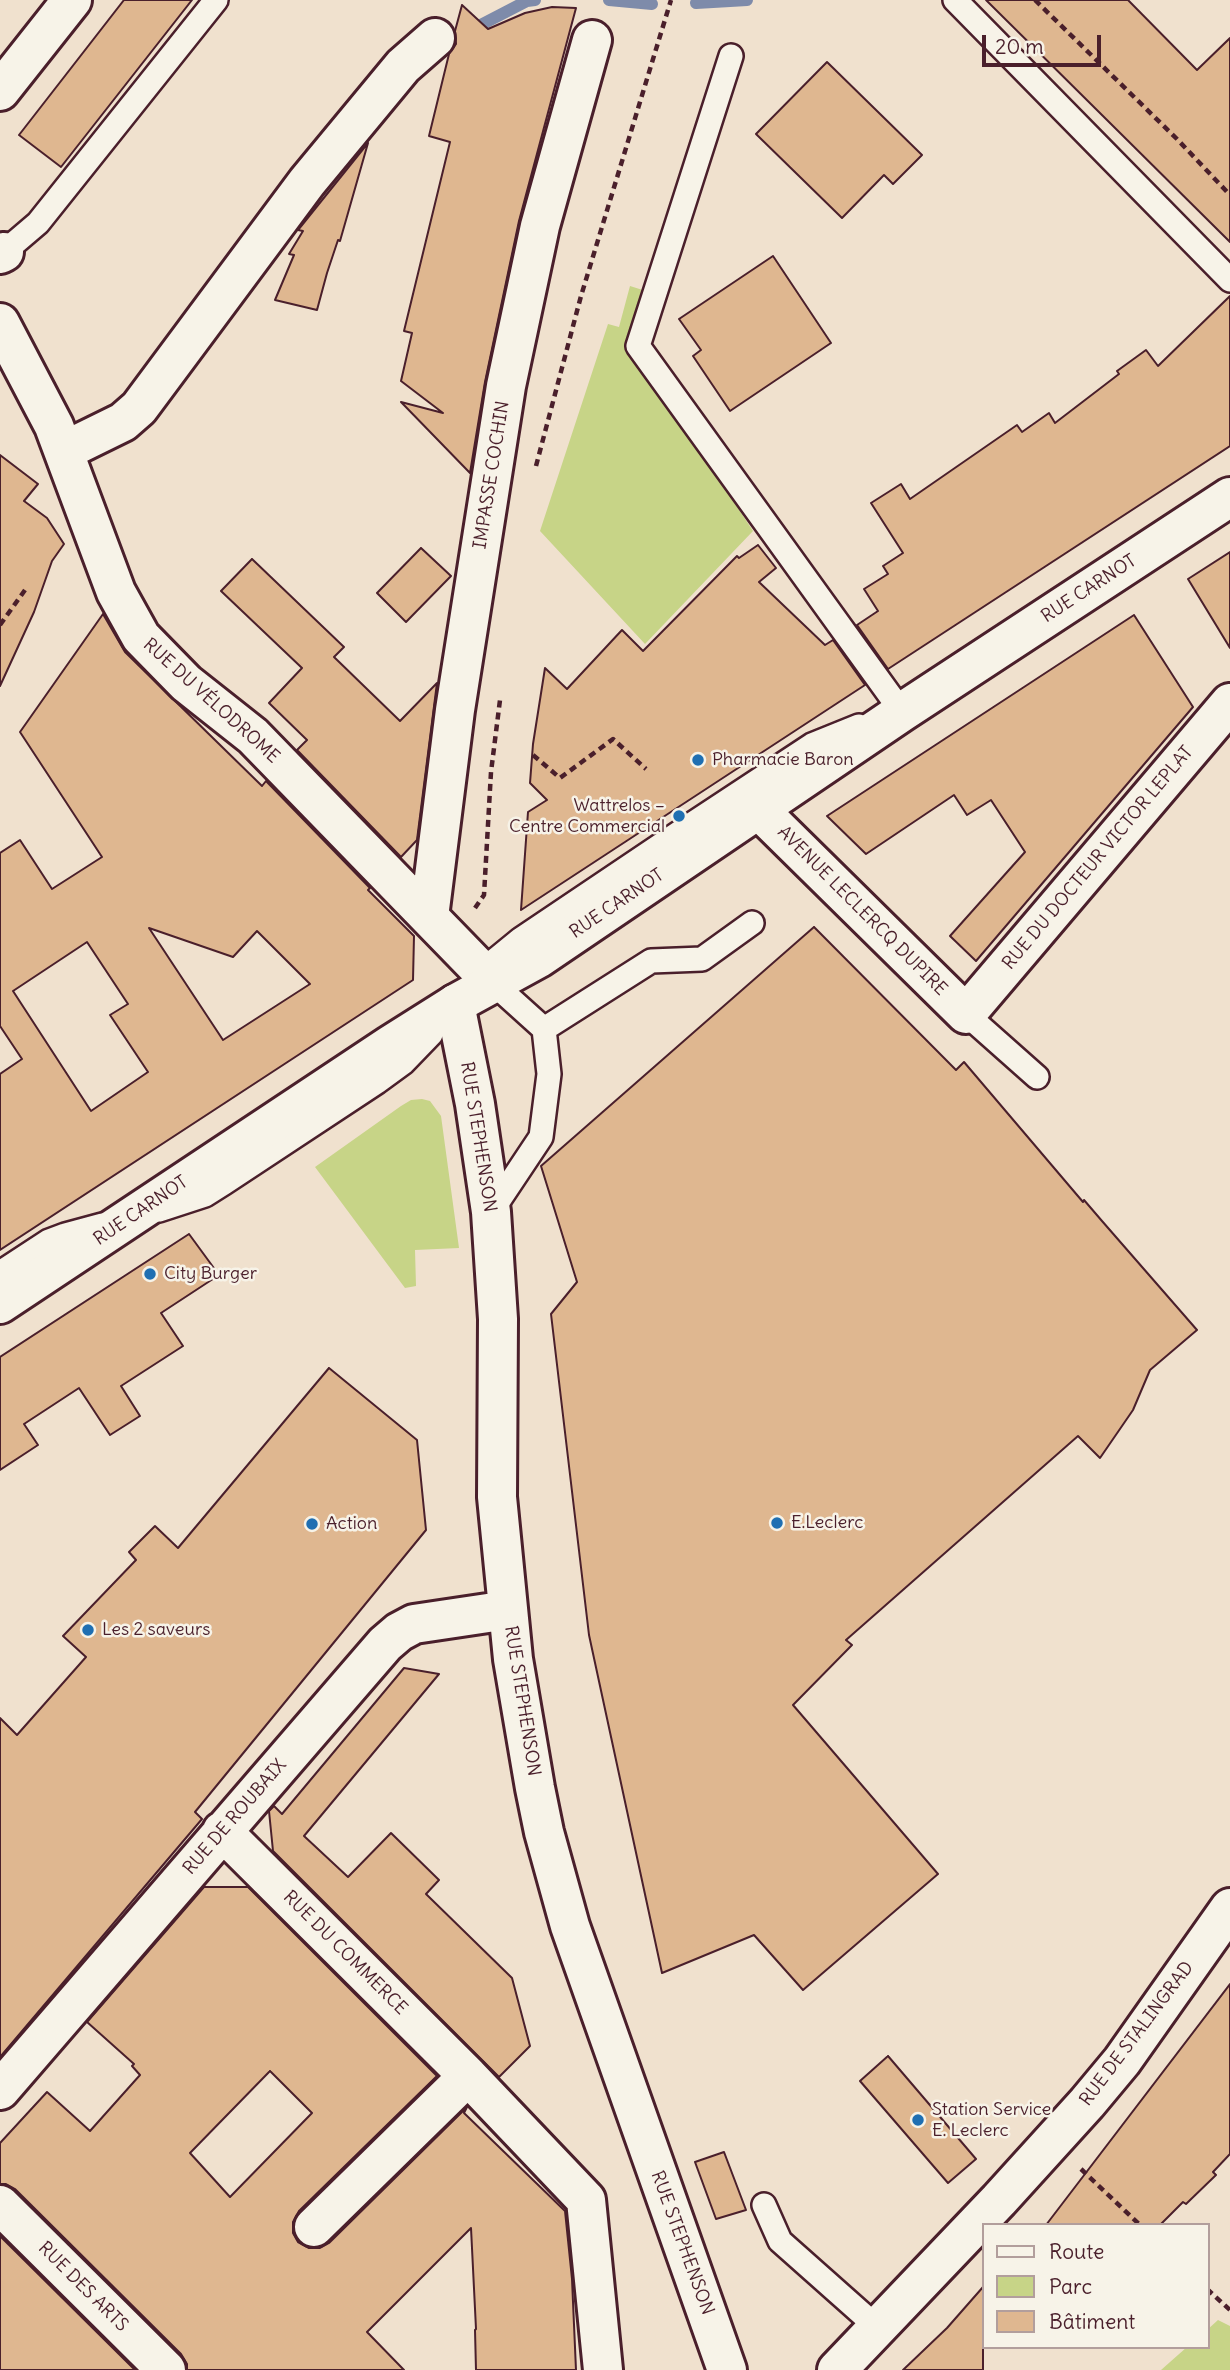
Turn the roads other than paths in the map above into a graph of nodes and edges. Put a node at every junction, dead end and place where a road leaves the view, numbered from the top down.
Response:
1 (216, 0) edge
2 (955, 0) edge
3 (54, 6) edge
4 (435, 38) dead end
5 (592, 40) dead end
6 (731, 56) dead end
7 (0, 91) edge
8 (2, 253) edge
9 (1230, 280) edge
10 (0, 323) edge
11 (64, 451) junction
12 (1230, 497) edge
13 (1230, 703) edge
14 (902, 712) junction
15 (758, 809) junction
16 (429, 917) junction
17 (752, 923) dead end
18 (488, 978) junction
19 (454, 1004) junction
20 (966, 1014) junction
21 (544, 1029) junction
22 (1037, 1077) dead end
23 (491, 1212) junction
24 (131, 1218) junction
25 (0, 1273) edge
26 (0, 1304) edge
27 (508, 1610) junction
28 (222, 1831) junction
29 (1230, 1908) edge
30 (468, 2076) junction
31 (0, 2090) edge
32 (0, 2204) edge
33 (764, 2205) dead end
34 (314, 2227) dead end
35 (878, 2328) junction
36 (166, 2370) edge
37 (603, 2370) edge
38 (727, 2370) edge
39 (837, 2370) edge

1 - 8 lane
2 - 9 lane
3 - 7 street
4 - 11 street
5 - 16 street, IMPASSE COCHIN
6 - 14 lane
10 - 11 street, RUE DU VÉLODROME
11 - 16 street, RUE DU VÉLODROME
12 - 14 street, RUE CARNOT
13 - 20 street, RUE DU DOCTEUR VICTOR LEPLAT
14 - 15 street, RUE CARNOT
14 - 18 lane
15 - 18 street, RUE CARNOT
15 - 20 street, AVENUE LECLERCQ DUPIRE
16 - 18 street, RUE DU VÉLODROME
17 - 21 lane
18 - 19 street, RUE CARNOT
18 - 21 lane
19 - 23 street, RUE STEPHENSON
19 - 24 street, RUE CARNOT
20 - 22 lane
21 - 23 lane
23 - 27 street, RUE STEPHENSON
24 - 25 lane
24 - 26 street, RUE CARNOT
27 - 28 street, RUE DE ROUBAIX
27 - 38 street, RUE STEPHENSON
28 - 30 street, RUE DU COMMERCE
28 - 31 street, RUE DE ROUBAIX
29 - 35 street, RUE DE STALINGRAD
30 - 34 street
30 - 37 street, RUE DU COMMERCE
32 - 36 street, RUE DES ARTS
33 - 35 lane
35 - 39 street, RUE DE STALINGRAD

